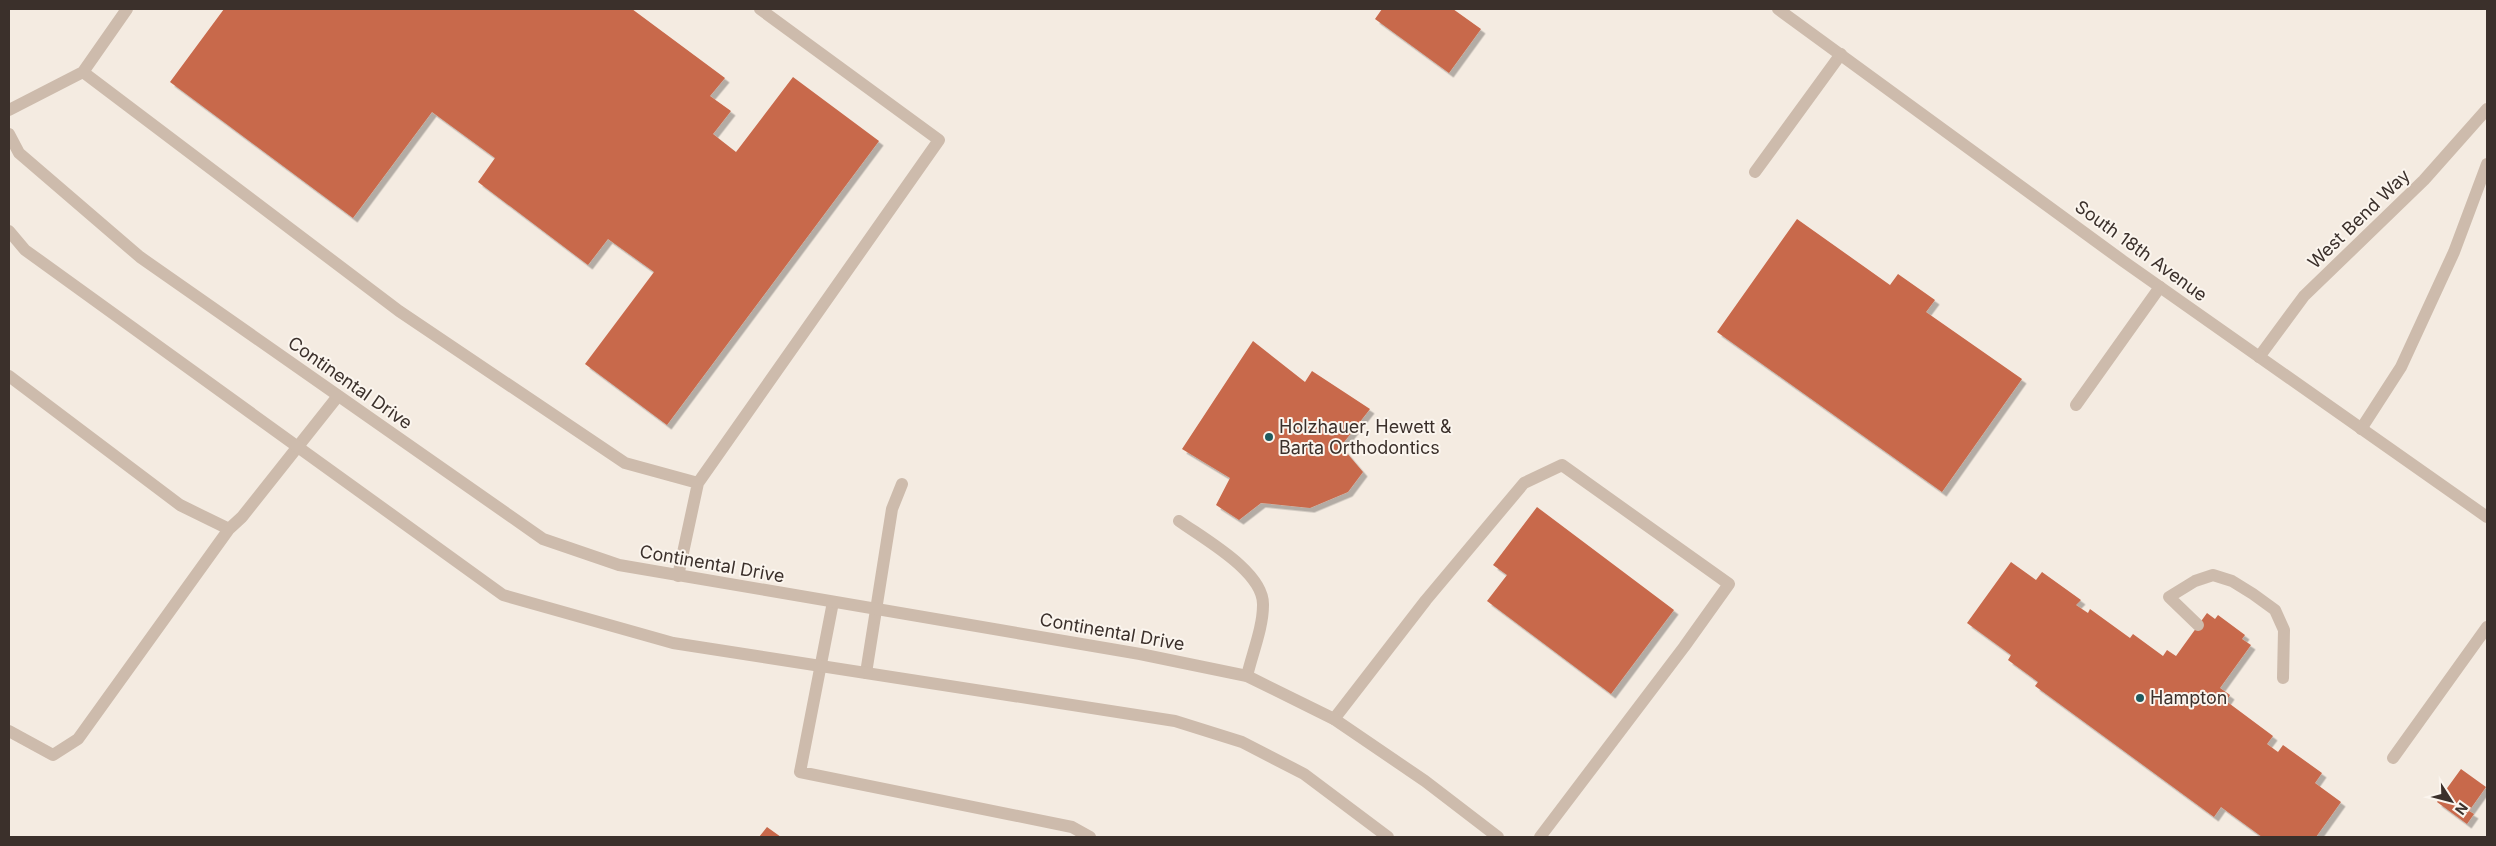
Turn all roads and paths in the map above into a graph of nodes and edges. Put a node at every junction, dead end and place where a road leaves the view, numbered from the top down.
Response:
1 (127, 9) edge
2 (760, 9) edge
3 (1778, 9) edge
4 (1841, 54) junction
5 (83, 72) junction
6 (2487, 109) edge
7 (9, 110) edge
8 (9, 134) edge
9 (2487, 164) edge
10 (1755, 172) dead end
11 (9, 231) edge
12 (2160, 287) junction
13 (2258, 357) junction
14 (9, 376) edge
15 (338, 396) junction
16 (2076, 405) dead end
17 (2361, 429) junction
18 (297, 446) junction
19 (698, 483) junction
20 (902, 484) dead end
21 (2487, 517) edge
22 (1179, 521) dead end
23 (229, 529) junction
24 (678, 576) junction
25 (833, 602) junction
26 (876, 610) junction
27 (2198, 625) dead end
28 (2487, 627) edge
29 (821, 666) junction
30 (866, 672) junction
31 (1246, 676) junction
32 (2282, 678) dead end
33 (1334, 719) junction
34 (9, 731) edge
35 (2392, 758) dead end
36 (1090, 837) edge
37 (1388, 837) edge
38 (1498, 837) edge
39 (1540, 837) edge

1 - 5 street
2 - 19 street
3 - 4 street, South 18th Avenue
4 - 10 street
4 - 12 street, South 18th Avenue
5 - 7 street
5 - 19 street
6 - 13 street, West Bend Way
8 - 15 street, Continental Drive
9 - 17 street
11 - 18 street
12 - 13 street, South 18th Avenue
12 - 16 street
13 - 17 street, South 18th Avenue
14 - 23 street
15 - 18 street
15 - 24 street, Continental Drive
17 - 21 street, South 18th Avenue
18 - 23 street
18 - 29 street
19 - 24 street
20 - 26 street
22 - 31 street
23 - 34 street
24 - 25 street, Continental Drive
25 - 26 street, Continental Drive
25 - 29 street
26 - 30 street
26 - 31 street, Continental Drive
27 - 32 street
28 - 35 street
29 - 30 street
29 - 36 street
30 - 37 street
31 - 33 street, Continental Drive
33 - 38 street, Continental Drive
33 - 39 street

